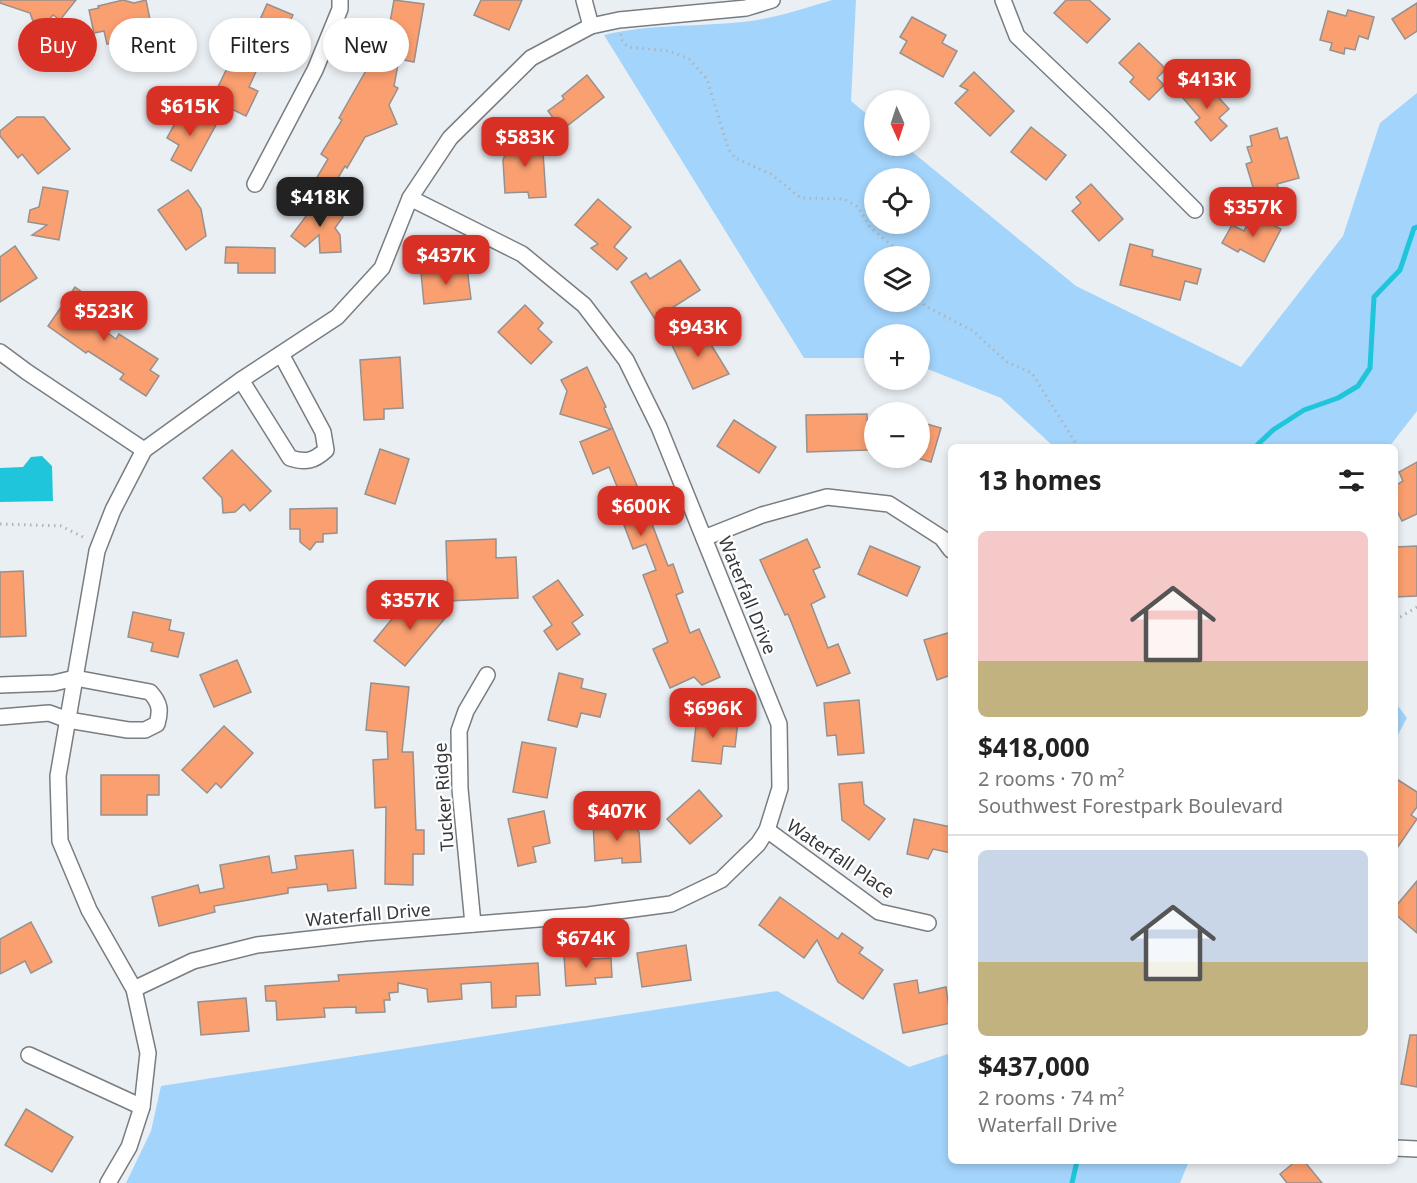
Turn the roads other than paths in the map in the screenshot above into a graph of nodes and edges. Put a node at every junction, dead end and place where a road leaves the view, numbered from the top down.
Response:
1 (340, 0) edge
2 (584, 0) edge
3 (772, 0) edge
4 (1003, 0) edge
5 (591, 26) junction
6 (255, 184) dead end
7 (410, 198) junction
8 (1195, 210) dead end
9 (0, 352) edge
10 (280, 354) junction
11 (241, 380) junction
12 (144, 450) junction
13 (704, 538) junction
14 (948, 546) edge
15 (487, 675) dead end
16 (75, 678) junction
17 (0, 685) edge
18 (0, 717) edge
19 (68, 720) junction
20 (766, 830) junction
21 (928, 923) dead end
22 (473, 924) junction
23 (134, 989) junction
24 (29, 1055) dead end
25 (142, 1107) junction
26 (1398, 1148) edge
27 (1417, 1149) edge
28 (108, 1183) edge

1 - 6 street
2 - 5 street
3 - 5 street
4 - 8 street
5 - 7 street
7 - 10 street
7 - 13 street, Waterfall Drive
9 - 12 street
10 - 11 street
10 - 11 street
11 - 12 street
12 - 16 street
13 - 14 street
13 - 20 street, Waterfall Drive
15 - 22 street, Tucker Ridge
16 - 17 street
16 - 19 street
16 - 19 street
18 - 19 street
19 - 23 street
20 - 21 street, Waterfall Place
20 - 22 street, Waterfall Drive
22 - 23 street, Waterfall Drive
23 - 25 street
24 - 25 street
25 - 28 street
26 - 27 street

